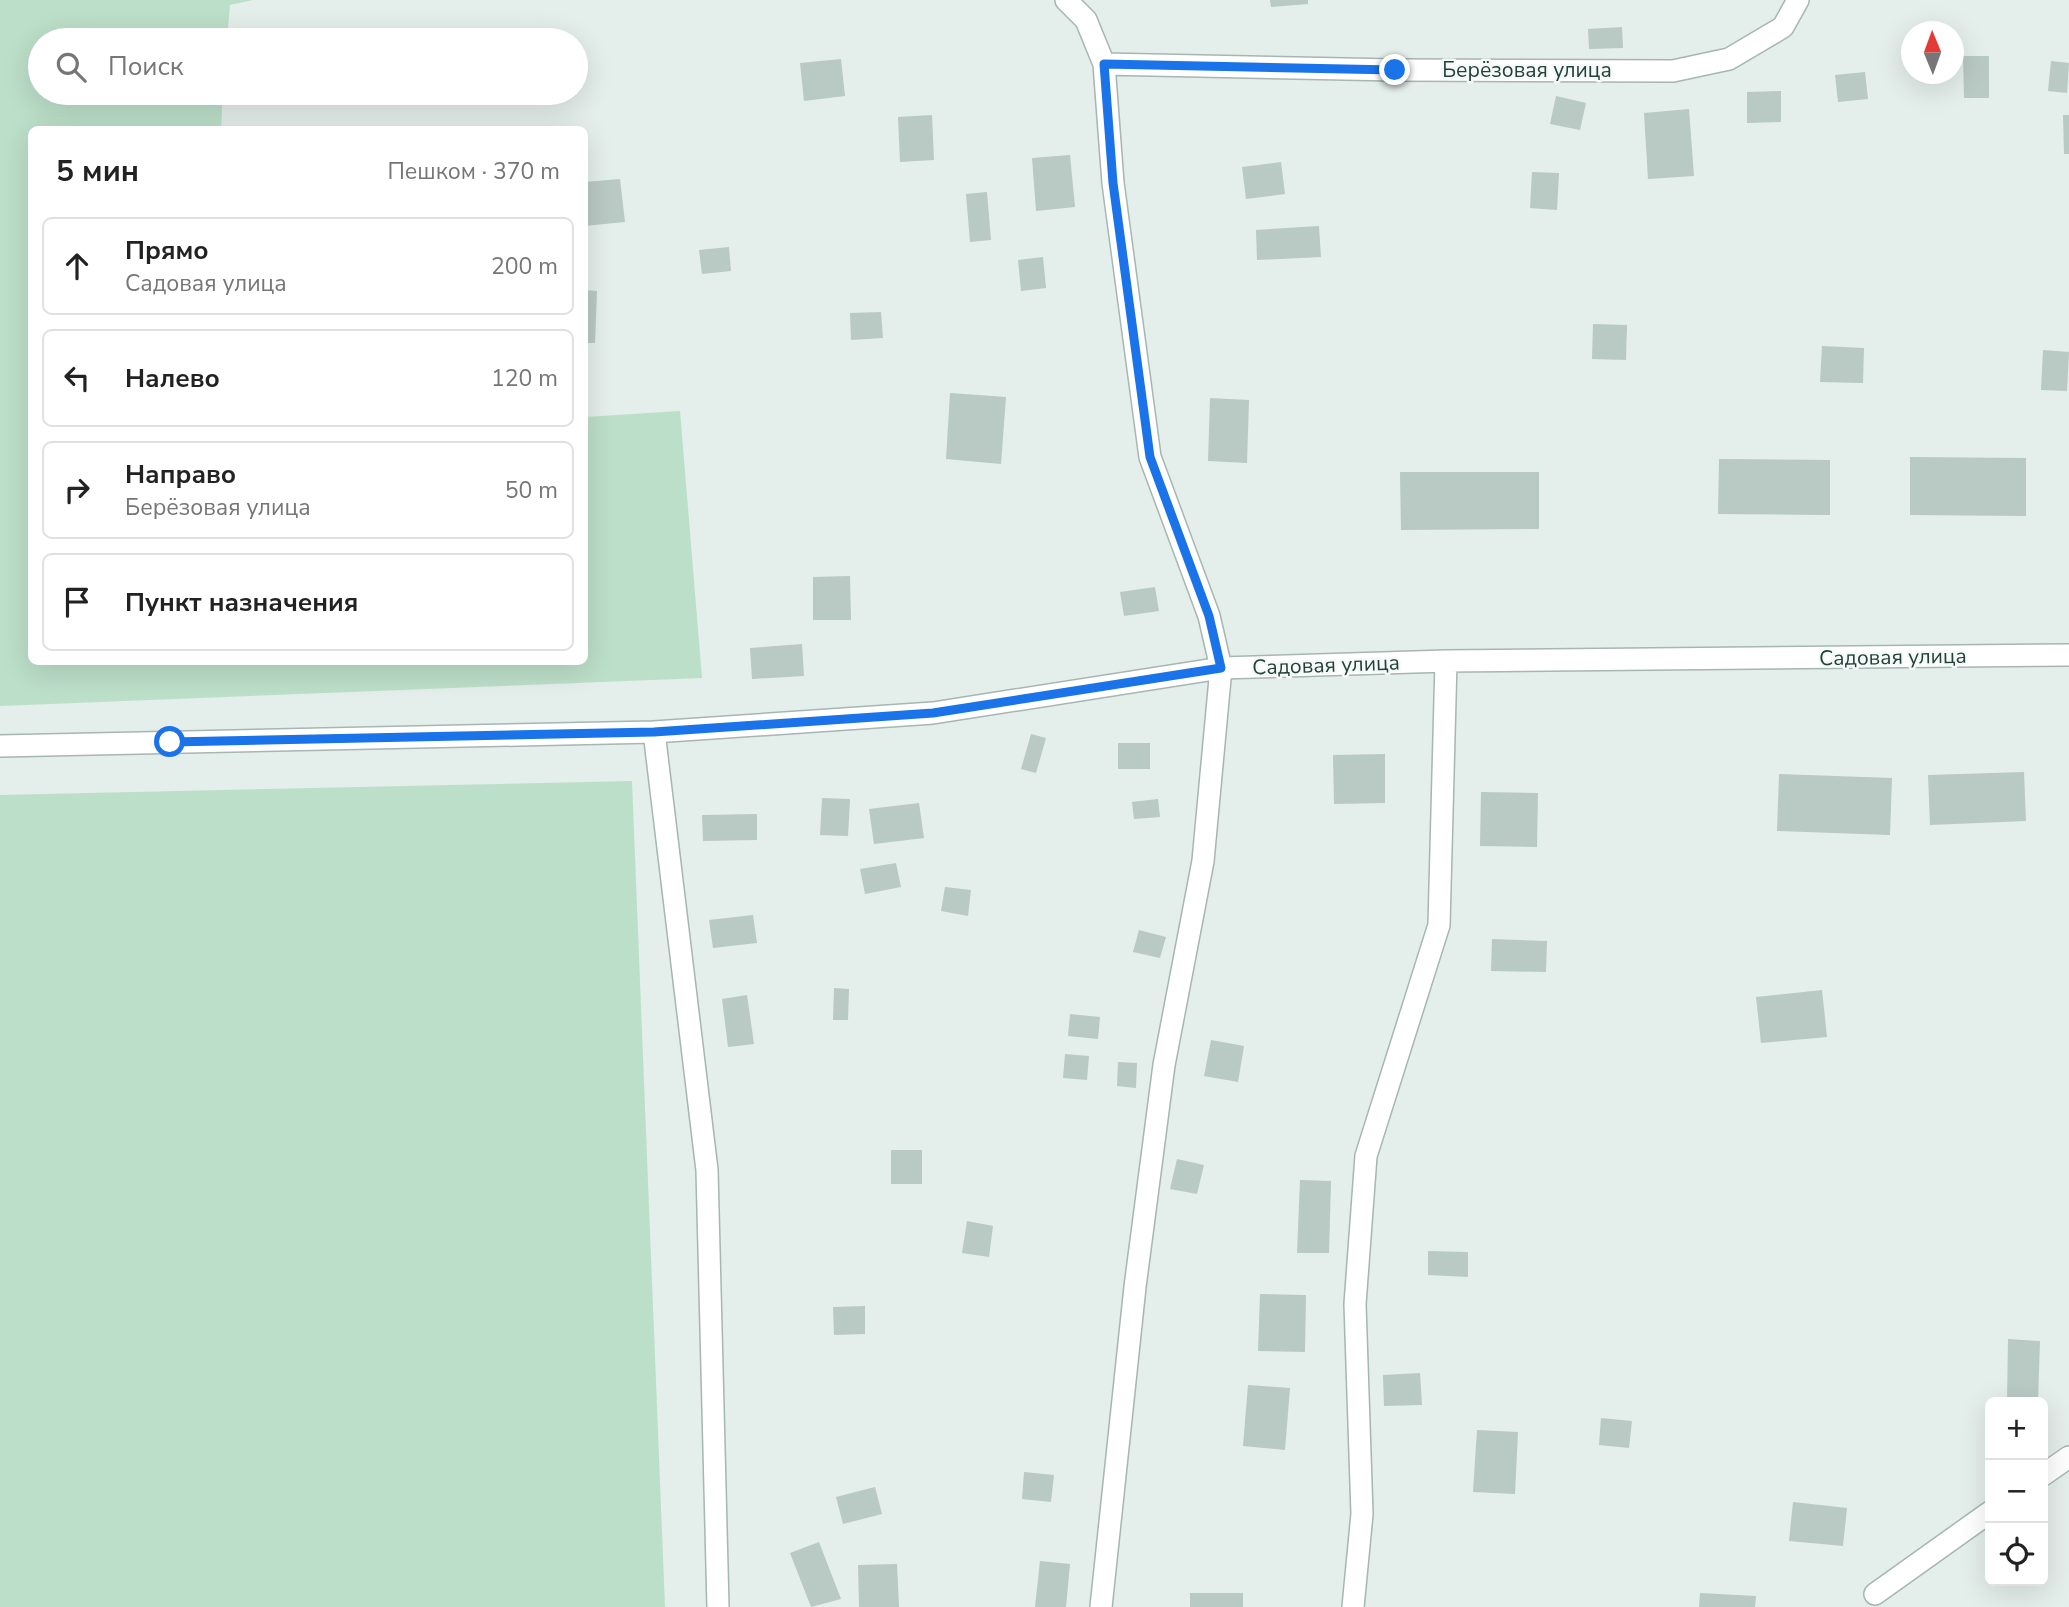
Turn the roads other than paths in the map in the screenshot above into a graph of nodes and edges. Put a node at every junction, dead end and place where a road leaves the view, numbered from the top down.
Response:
1 (1066, 0) edge
2 (1798, 0) edge
3 (1104, 64) junction
4 (2069, 655) edge
5 (1446, 661) junction
6 (1221, 668) junction
7 (654, 732) junction
8 (0, 746) edge
9 (2069, 1457) edge
10 (2048, 1472) edge
11 (1985, 1516) edge
12 (1875, 1594) dead end
13 (718, 1607) edge
14 (1101, 1607) edge
15 (1353, 1607) edge

1 - 3 street
2 - 3 street, Берёзовая улица
3 - 6 street
4 - 5 street, Садовая улица
5 - 6 street, Садовая улица
5 - 15 street
6 - 7 street, Садовая улица
6 - 14 street
7 - 8 street, Садовая улица
7 - 13 street
9 - 10 street
11 - 12 street

